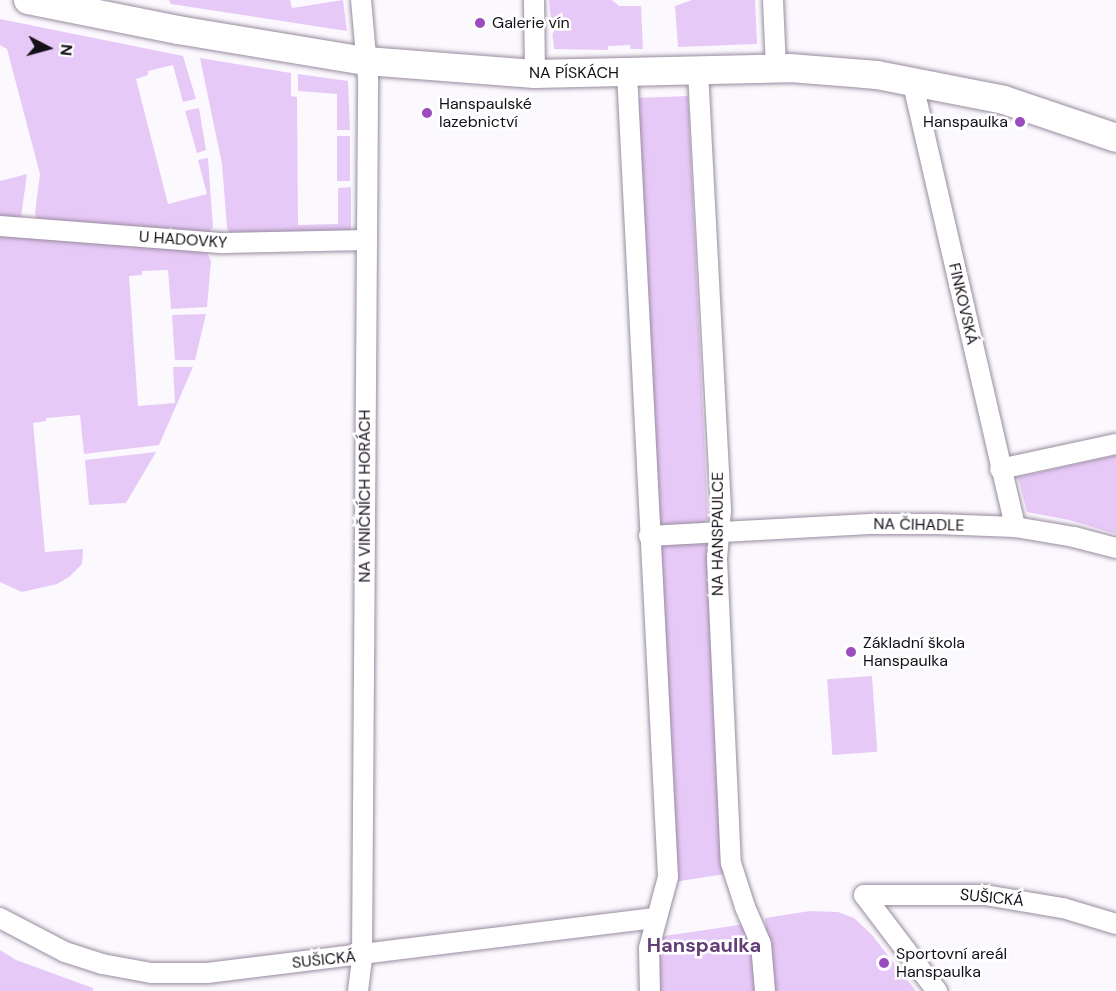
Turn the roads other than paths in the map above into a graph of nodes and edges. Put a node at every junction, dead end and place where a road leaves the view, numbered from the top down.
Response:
1 (28, 0) edge
2 (361, 0) edge
3 (534, 0) edge
4 (773, 0) edge
5 (366, 61) junction
6 (776, 68) junction
7 (698, 71) junction
8 (627, 73) junction
9 (534, 74) junction
10 (912, 80) junction
11 (1116, 138) edge
12 (0, 226) edge
13 (367, 240) junction
14 (1116, 444) edge
15 (1000, 470) junction
16 (1015, 527) junction
17 (719, 531) junction
18 (649, 536) junction
19 (1116, 548) edge
20 (0, 918) edge
21 (657, 918) junction
22 (1116, 924) edge
23 (362, 956) junction
24 (358, 991) edge
25 (650, 991) edge
26 (765, 991) edge
27 (937, 991) edge

1 - 5 street, NA PÍSKÁCH
2 - 5 street, NA VINIČNÍCH HORÁCH
3 - 9 street
4 - 6 street
5 - 9 street, NA PÍSKÁCH
5 - 13 street, NA VINIČNÍCH HORÁCH
6 - 7 street, NA PÍSKÁCH
6 - 10 street, NA PÍSKÁCH
7 - 8 street, NA PÍSKÁCH
7 - 17 street, NA HANSPAULCE
8 - 9 street, NA PÍSKÁCH
8 - 18 street
10 - 11 street, NA PÍSKÁCH
10 - 15 street, FINKOVSKÁ
12 - 13 street, U HADOVKY
13 - 23 street, NA VINIČNÍCH HORÁCH
14 - 15 street
15 - 16 street, FINKOVSKÁ
16 - 17 street, NA ČIHADLE
16 - 19 street, NA ČIHADLE
17 - 18 street, NA ČIHADLE
17 - 26 street, NA HANSPAULCE
18 - 21 street
20 - 23 street, SUŠICKÁ
21 - 23 street, SUŠICKÁ
21 - 25 street
22 - 27 street, SUŠICKÁ
23 - 24 street, NA VINIČNÍCH HORÁCH

